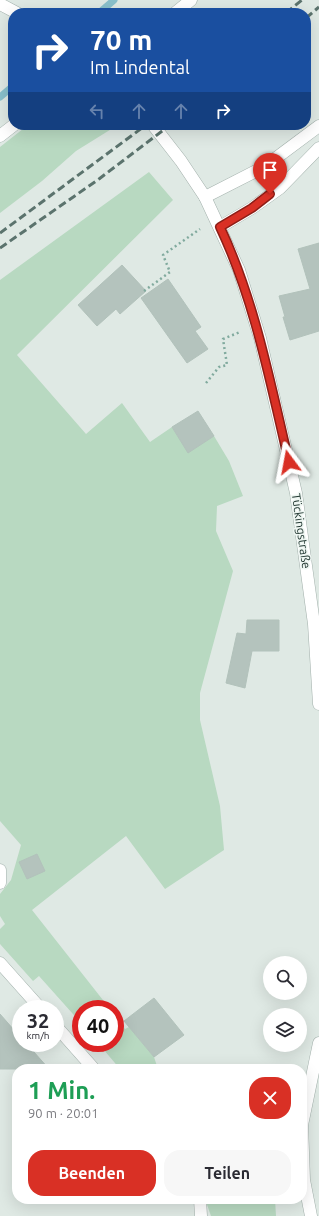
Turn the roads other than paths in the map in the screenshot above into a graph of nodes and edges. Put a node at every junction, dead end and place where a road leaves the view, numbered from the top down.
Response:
1 (191, 0) edge
2 (181, 8) edge
3 (319, 126) edge
4 (8, 130) edge
5 (157, 130) edge
6 (0, 136) edge
7 (319, 148) edge
8 (205, 197) junction
9 (220, 227) junction
10 (319, 704) edge
11 (0, 870) edge
12 (0, 883) edge
13 (0, 963) edge
14 (33, 1000) edge
15 (64, 1035) edge
16 (319, 1043) edge
17 (90, 1064) edge
18 (307, 1101) edge
19 (307, 1195) edge
20 (200, 1204) edge
21 (201, 1216) edge
22 (311, 1216) edge

1 - 2 street
3 - 8 street
4 - 6 street
5 - 8 street, Tückingstraße
7 - 9 street
8 - 9 street, Tückingstraße
9 - 10 street, Tückingstraße
11 - 12 street
13 - 14 street
15 - 17 street
16 - 18 street
19 - 22 street
20 - 21 street

